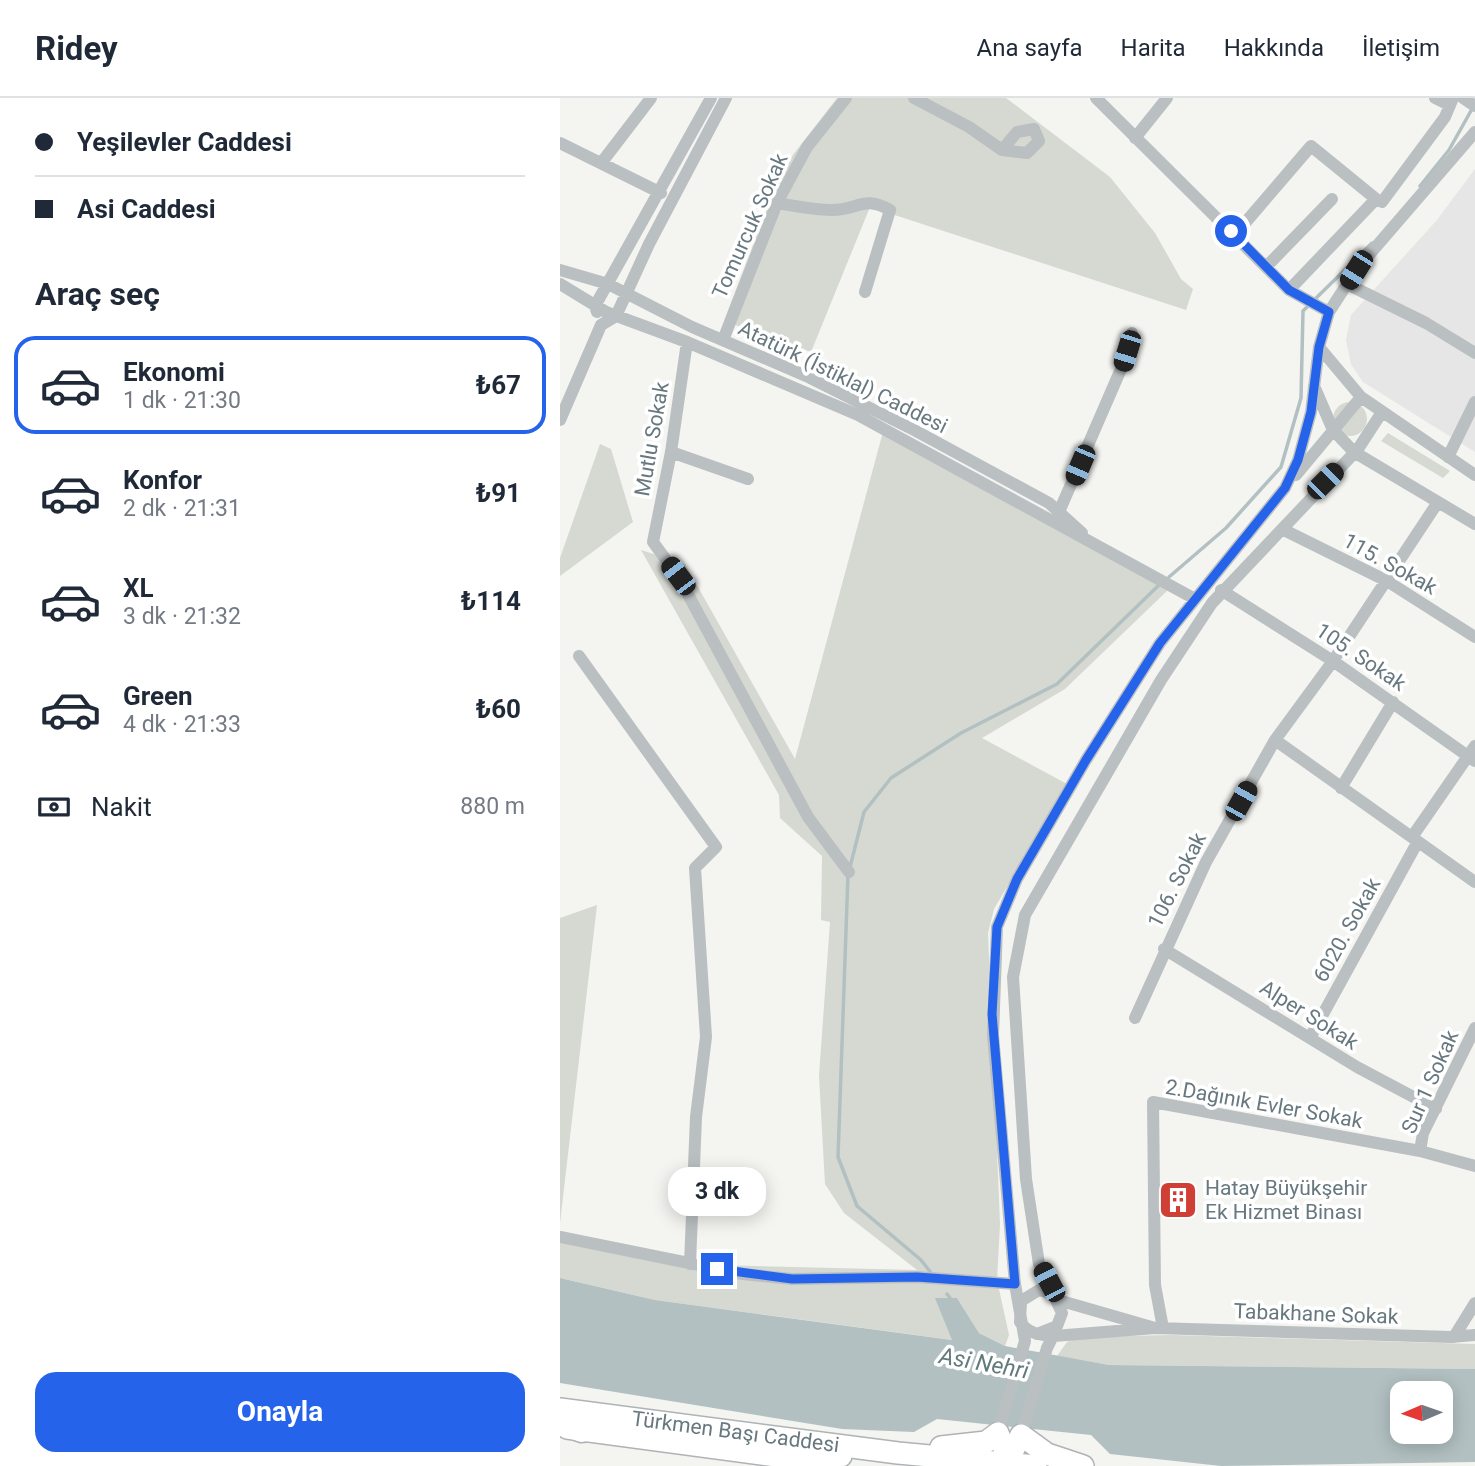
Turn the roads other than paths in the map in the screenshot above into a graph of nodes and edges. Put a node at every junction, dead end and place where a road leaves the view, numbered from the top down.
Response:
1 (651, 98) edge
2 (711, 98) edge
3 (726, 98) edge
4 (846, 98) edge
5 (914, 98) edge
6 (1096, 98) edge
7 (1167, 98) edge
8 (1435, 98) edge
9 (1463, 98) edge
10 (1451, 102) edge
11 (1475, 106) edge
12 (1475, 132) edge
13 (1135, 138) junction
14 (560, 143) edge
15 (1002, 150) dead end
16 (602, 162) junction
17 (661, 193) junction
18 (1332, 199) dead end
19 (1376, 199) junction
20 (777, 203) junction
21 (1231, 231) junction
22 (1266, 267) junction
23 (560, 270) edge
24 (560, 284) edge
25 (608, 284) junction
26 (1347, 284) junction
27 (1289, 290) junction
28 (865, 292) dead end
29 (627, 294) junction
30 (595, 306) junction
31 (1324, 309) junction
32 (616, 316) junction
33 (601, 325) junction
34 (1132, 333) dead end
35 (723, 340) junction
36 (687, 342) junction
37 (1319, 347) junction
38 (1475, 353) edge
39 (1314, 386) junction
40 (1361, 397) junction
41 (1475, 402) edge
42 (1382, 412) junction
43 (560, 420) edge
44 (1333, 430) junction
45 (671, 452) junction
46 (1354, 452) junction
47 (1448, 457) junction
48 (1475, 475) edge
49 (748, 479) dead end
50 (1285, 488) junction
51 (1438, 502) junction
52 (1059, 512) junction
53 (1475, 524) edge
54 (1283, 530) junction
55 (1096, 545) junction
56 (1387, 581) junction
57 (1222, 590) junction
58 (1195, 599) junction
59 (1475, 637) edge
60 (579, 656) dead end
61 (1333, 661) junction
62 (1393, 702) junction
63 (1275, 740) junction
64 (1473, 755) edge
65 (1341, 788) junction
66 (1415, 840) junction
67 (849, 872) dead end
68 (1475, 882) edge
69 (1164, 949) junction
70 (1135, 1018) dead end
71 (1475, 1028) edge
72 (1311, 1037) junction
73 (1436, 1109) junction
74 (1420, 1151) junction
75 (1472, 1168) edge
76 (560, 1237) edge
77 (691, 1264) junction
78 (1015, 1284) junction
79 (1058, 1300) junction
80 (1475, 1303) edge
81 (1018, 1315) junction
82 (1060, 1320) junction
83 (1159, 1328) junction
84 (1037, 1334) junction
85 (1475, 1335) edge
86 (1454, 1337) junction
87 (1050, 1342) junction
88 (560, 1409) edge
89 (567, 1426) edge
90 (998, 1433) junction
91 (1021, 1434) junction
92 (898, 1452) junction
93 (1008, 1465) edge
94 (961, 1466) edge
95 (1036, 1466) edge
96 (1083, 1466) edge

1 - 16 street
2 - 17 street
3 - 29 street
4 - 20 street, Tomurcuk Sokak
5 - 15 street
6 - 13 street
7 - 13 street
8 - 10 street
9 - 11 street
10 - 19 street
12 - 26 street
13 - 21 street
14 - 16 street
16 - 17 street
17 - 25 street
18 - 22 street
19 - 21 street
19 - 27 street
20 - 28 street
20 - 35 street, Tomurcuk Sokak
21 - 22 street
22 - 27 street
23 - 25 street, Atatürk (İstiklal) Caddesi
24 - 30 street, Atatürk (İstiklal) Caddesi
25 - 29 street, Atatürk (İstiklal) Caddesi
25 - 30 street
26 - 31 street
26 - 38 street
27 - 31 street
29 - 32 street
29 - 35 street, Atatürk (İstiklal) Caddesi
30 - 32 street, Atatürk (İstiklal) Caddesi
30 - 33 street
31 - 37 street
32 - 33 street
32 - 36 street, Atatürk (İstiklal) Caddesi
33 - 43 street
34 - 52 street
35 - 52 street, Atatürk (İstiklal) Caddesi
36 - 45 street, Mutlu Sokak
36 - 55 street, Atatürk (İstiklal) Caddesi
37 - 39 street
37 - 40 street
39 - 44 street
39 - 50 street
40 - 42 street
40 - 44 street
41 - 47 street
42 - 46 street
42 - 47 street
44 - 46 street
44 - 50 street
45 - 49 street
45 - 67 street, Mutlu Sokak
46 - 51 street
46 - 54 street
47 - 48 street
50 - 58 street
51 - 53 street
51 - 56 street, 106. Sokak
52 - 55 street, Atatürk (İstiklal) Caddesi
54 - 56 street, 115. Sokak
54 - 57 street
55 - 58 street, Atatürk (İstiklal) Caddesi
56 - 59 street, 115. Sokak
56 - 61 street, 106. Sokak
57 - 61 street, 105. Sokak
57 - 79 street
58 - 78 street
60 - 77 street
61 - 62 street, 105. Sokak
61 - 63 street, 106. Sokak
62 - 64 street, 105. Sokak
62 - 65 street
63 - 65 street
63 - 69 street, 106. Sokak
64 - 66 street, 6020. Sokak
65 - 66 street
66 - 68 street
66 - 72 street, 6020. Sokak
69 - 70 street, 106. Sokak
69 - 72 street, Alper Sokak
71 - 73 street, Sur 1 Sokak
72 - 73 street, Alper Sokak
73 - 74 street, Sur 1 Sokak
74 - 75 street, 2.Dağınık Evler Sokak
74 - 83 street, 2.Dağınık Evler Sokak
76 - 77 street
77 - 78 street
78 - 81 street
79 - 81 street
79 - 82 street
79 - 83 street
80 - 86 street
81 - 84 street
81 - 90 street
82 - 84 street
82 - 87 street
83 - 86 street, Tabakhane Sokak
83 - 87 street
84 - 87 street
85 - 86 street, Tabakhane Sokak
87 - 91 street
88 - 92 main road, Türkmen Başı Caddesi
89 - 94 main road
90 - 92 main road
90 - 93 main road
91 - 93 main road
91 - 96 main road
92 - 93 main road, Türkmen Başı Caddesi
93 - 95 main road, Türkmen Başı Caddesi

